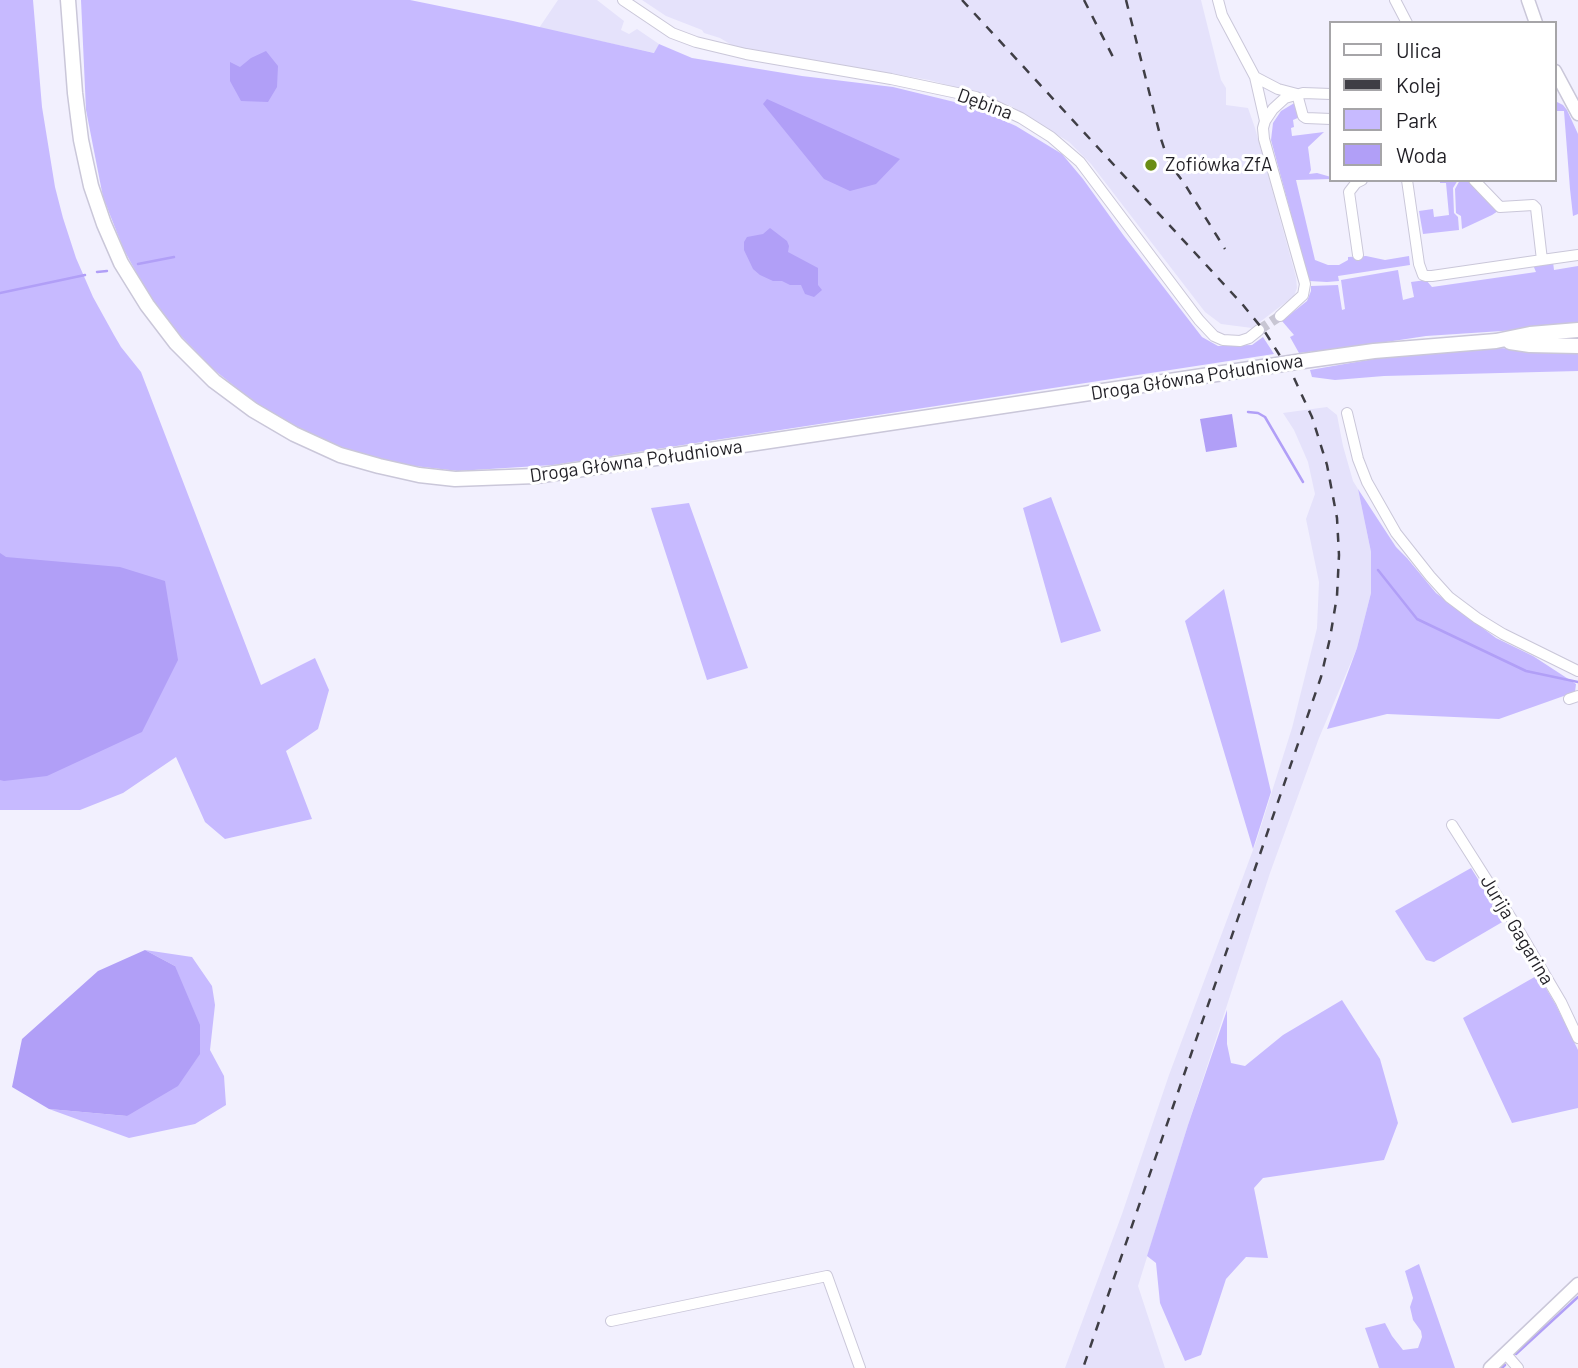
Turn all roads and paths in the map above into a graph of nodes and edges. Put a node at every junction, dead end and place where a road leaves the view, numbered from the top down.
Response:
1 (68, 0) edge
2 (623, 0) edge
3 (1218, 0) edge
4 (1395, 0) edge
5 (1528, 0) edge
6 (1406, 21) edge
7 (1535, 21) edge
8 (1255, 77) junction
9 (1558, 86) edge
10 (1297, 94) junction
11 (1330, 94) edge
12 (1576, 107) edge
13 (1330, 119) edge
14 (1265, 121) junction
15 (1358, 182) edge
16 (1407, 182) edge
17 (1476, 182) edge
18 (1358, 255) dead end
19 (1578, 255) edge
20 (1542, 260) junction
21 (1280, 316) tunnel mouth
22 (1259, 330) tunnel mouth
23 (1578, 330) edge
24 (1496, 341) junction
25 (1578, 346) edge
26 (1347, 414) dead end
27 (1578, 671) edge
28 (1452, 825) dead end
29 (1578, 1038) edge
30 (1578, 1284) edge
31 (611, 1321) dead end
32 (1505, 1353) junction
33 (860, 1368) edge
34 (1490, 1368) edge
35 (1518, 1368) edge

1 - 24 main road, Droga Główna Południowa
2 - 22 street, Dębina
3 - 8 street
4 - 6 street
5 - 7 street
8 - 10 street
8 - 14 street
9 - 12 street
10 - 11 street
10 - 13 street
10 - 14 street
14 - 21 street
15 - 18 street
16 - 20 street
17 - 20 street
19 - 20 street
23 - 24 main road, Droga Główna Południowa
24 - 25 main road, Droga Główna Południowa
26 - 27 street
28 - 29 street, Jurija Gagarina
30 - 32 street
31 - 33 street
32 - 34 street
32 - 35 street

